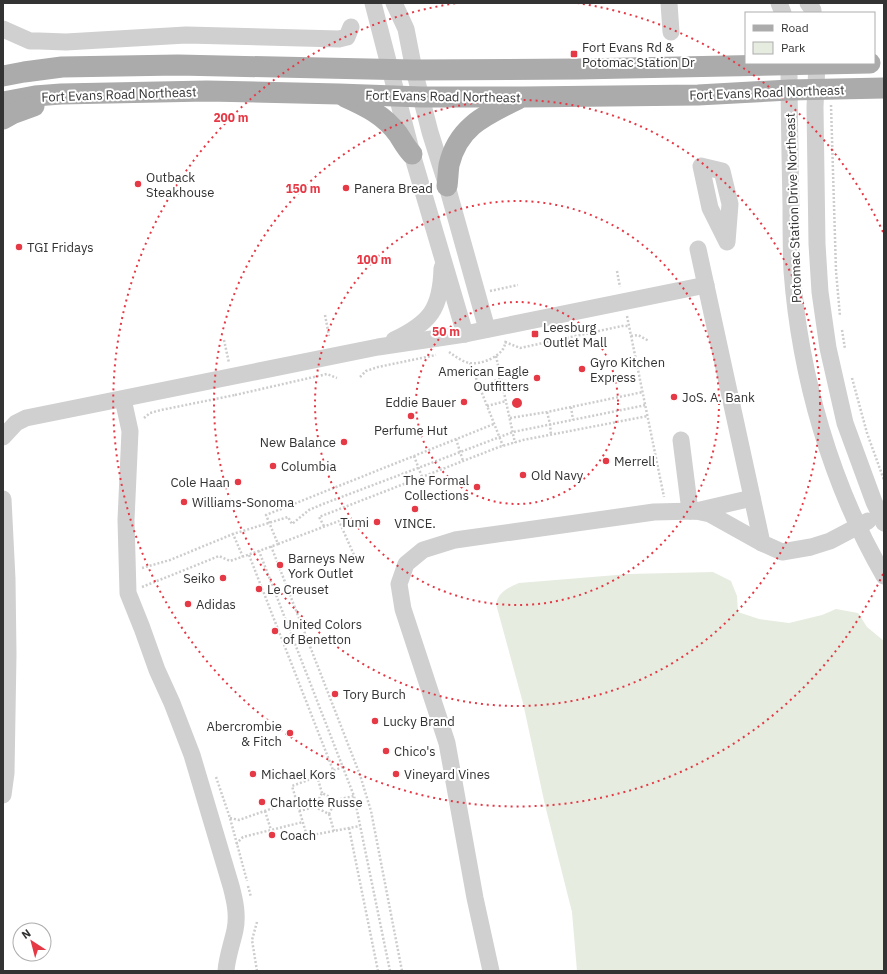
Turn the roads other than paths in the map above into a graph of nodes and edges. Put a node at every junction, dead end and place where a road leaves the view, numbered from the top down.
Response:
1 (373, 3) edge
2 (394, 3) edge
3 (669, 3) edge
4 (351, 28) dead end
5 (3, 29) edge
6 (671, 32) dead end
7 (789, 64) edge
8 (817, 64) edge
9 (390, 69) junction
10 (414, 70) junction
11 (3, 76) edge
12 (884, 88) edge
13 (789, 90) junction
14 (107, 93) junction
15 (339, 94) junction
16 (397, 95) junction
17 (422, 97) junction
18 (523, 97) junction
19 (823, 97) junction
20 (3, 102) edge
21 (3, 119) edge
22 (412, 154) junction
23 (708, 168) dead end
24 (447, 186) junction
25 (727, 242) dead end
26 (698, 249) dead end
27 (442, 256) junction
28 (706, 285) junction
29 (487, 329) junction
30 (465, 334) junction
31 (378, 347) junction
32 (123, 399) junction
33 (3, 437) edge
34 (681, 440) dead end
35 (752, 498) junction
36 (3, 499) edge
37 (693, 511) junction
38 (883, 517) edge
39 (859, 526) junction
40 (762, 543) junction
41 (884, 576) edge
42 (3, 795) edge
43 (226, 971) edge
44 (491, 971) edge

1 - 9 street
2 - 10 street
3 - 6 street
4 - 5 street
7 - 8 main road, Fort Evans Road Northeast
7 - 10 main road, Fort Evans Road Northeast
7 - 13 street, Potomac Station Drive Northeast
8 - 19 street, Potomac Station Drive Northeast
9 - 10 main road, Fort Evans Road Northeast
9 - 11 main road, Fort Evans Road Northeast
9 - 16 street
10 - 17 street
12 - 19 main road, Fort Evans Road Northeast
13 - 18 main road, Fort Evans Road Northeast
13 - 19 main road, Fort Evans Road Northeast
13 - 39 street, Potomac Station Drive Northeast
14 - 15 main road, Fort Evans Road Northeast
14 - 20 main road, Fort Evans Road Northeast
14 - 21 main road
15 - 16 main road, Fort Evans Road Northeast
15 - 22 main road
16 - 17 main road, Fort Evans Road Northeast
16 - 22 street
17 - 18 main road, Fort Evans Road Northeast
17 - 24 street
18 - 24 main road
19 - 38 street, Potomac Station Drive Northeast
22 - 27 street
23 - 25 street
24 - 29 street
26 - 28 street
27 - 30 street
27 - 31 street
28 - 29 street
28 - 35 street
29 - 30 street
30 - 31 street
31 - 32 street
32 - 33 street
32 - 43 street
34 - 37 street
35 - 37 street
35 - 40 street
36 - 42 street
37 - 40 street
37 - 44 street
38 - 39 street
39 - 40 street
39 - 41 street, Potomac Station Drive Northeast

